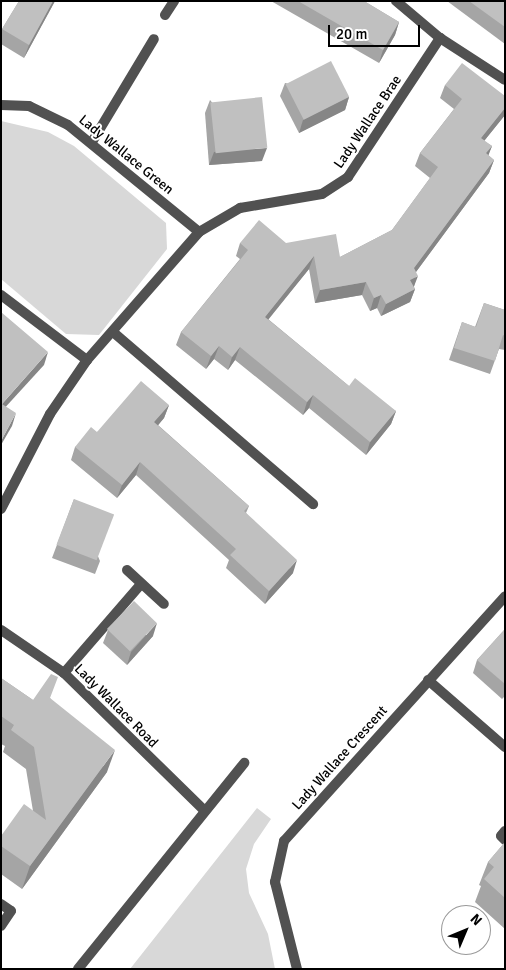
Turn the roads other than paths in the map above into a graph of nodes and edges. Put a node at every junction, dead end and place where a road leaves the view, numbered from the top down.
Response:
1 (174, 1) edge
2 (396, 1) edge
3 (165, 15) dead end
4 (440, 38) junction
5 (154, 39) dead end
6 (505, 80) edge
7 (1, 105) edge
8 (92, 142) junction
9 (199, 232) junction
10 (1, 295) edge
11 (113, 332) junction
12 (87, 360) junction
13 (313, 504) dead end
14 (1, 509) edge
15 (127, 570) dead end
16 (141, 584) junction
17 (505, 596) edge
18 (164, 604) dead end
19 (1, 630) edge
20 (64, 673) junction
21 (428, 680) junction
22 (505, 747) edge
23 (244, 764) dead end
24 (204, 811) junction
25 (505, 831) edge
26 (505, 840) edge
27 (1, 904) edge
28 (1, 926) edge
29 (78, 969) edge
30 (297, 969) edge

1 - 3 street
2 - 4 street
4 - 6 street
4 - 9 street, Lady Wallace Brae
5 - 8 street
7 - 8 street, Lady Wallace Green
8 - 9 street, Lady Wallace Green
9 - 11 street, Lady Wallace Brae
10 - 12 street
11 - 12 street, Lady Wallace Brae
11 - 13 street
12 - 14 street, Lady Wallace Brae
15 - 16 street
16 - 18 street
16 - 20 street
17 - 21 street, Lady Wallace Crescent
19 - 20 street, Lady Wallace Road
20 - 24 street, Lady Wallace Road
21 - 22 street
21 - 30 street, Lady Wallace Crescent
23 - 24 street
24 - 29 street
25 - 26 street
27 - 28 street

